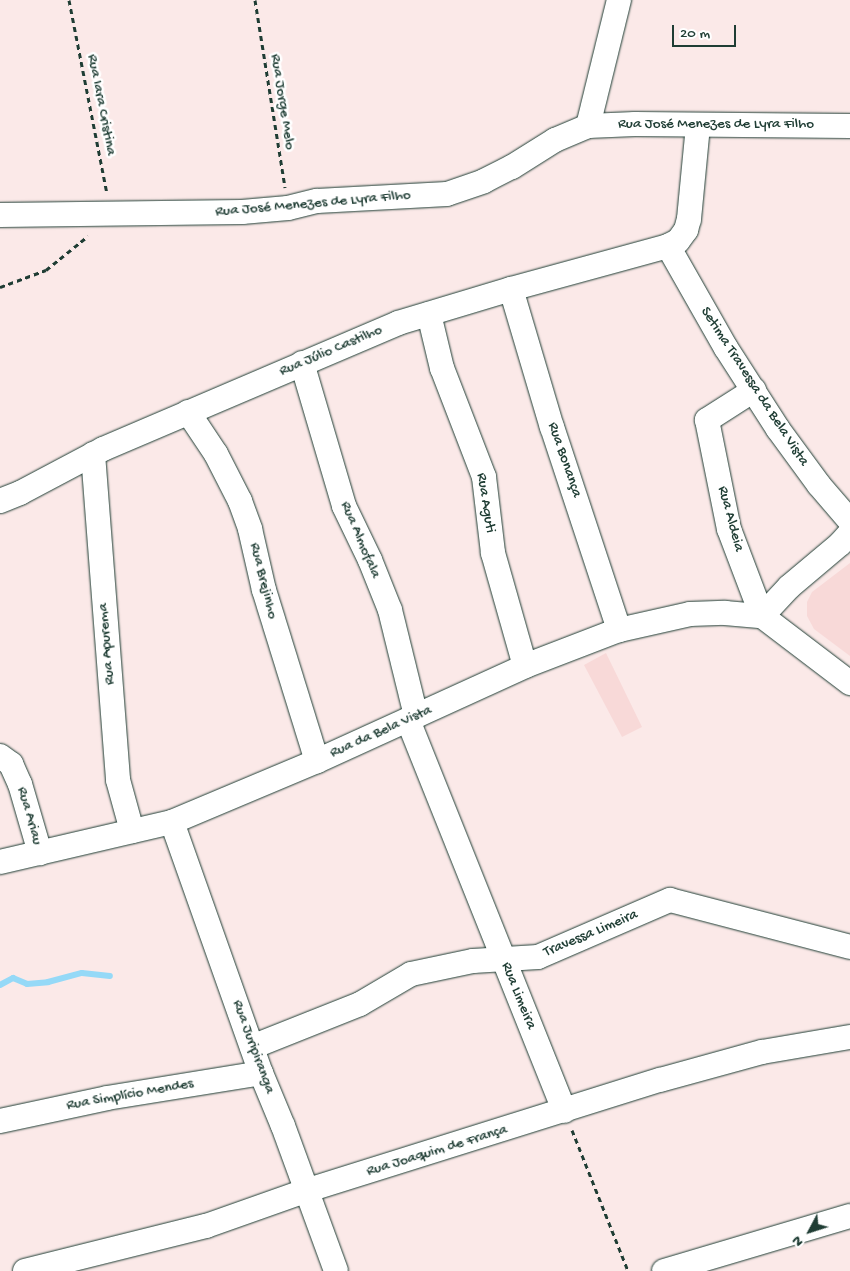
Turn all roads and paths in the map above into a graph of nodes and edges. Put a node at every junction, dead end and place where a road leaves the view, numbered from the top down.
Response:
1 (69, 0) edge
2 (255, 0) edge
3 (619, 0) edge
4 (698, 125) junction
5 (588, 126) junction
6 (850, 126) edge
7 (288, 208) junction
8 (112, 214) junction
9 (0, 215) edge
10 (673, 244) junction
11 (0, 287) edge
12 (511, 289) junction
13 (429, 314) junction
14 (302, 363) junction
15 (754, 390) junction
16 (188, 412) junction
17 (93, 454) junction
18 (0, 501) edge
19 (850, 521) edge
20 (850, 533) edge
21 (762, 616) junction
22 (619, 630) junction
23 (525, 666) junction
24 (850, 683) edge
25 (412, 718) junction
26 (0, 756) edge
27 (316, 761) junction
28 (172, 822) junction
29 (132, 831) junction
30 (40, 853) junction
31 (0, 862) edge
32 (850, 947) edge
33 (503, 959) junction
34 (850, 1037) edge
35 (252, 1047) junction
36 (262, 1073) junction
37 (564, 1111) junction
38 (0, 1121) edge
39 (305, 1191) junction
40 (850, 1216) edge
41 (25, 1271) edge
42 (336, 1271) edge
43 (628, 1271) edge
44 (664, 1271) edge

1 - 8 path, Rua Iara Cristina
2 - 7 path, Rua Jorge Melo
3 - 5 street
4 - 5 street, Rua José Menezes de Lyra Filho
4 - 6 street, Rua José Menezes de Lyra Filho
4 - 10 street
5 - 7 street, Rua José Menezes de Lyra Filho
7 - 8 street, Rua José Menezes de Lyra Filho
8 - 9 street, Rua José Menezes de Lyra Filho
8 - 11 path
10 - 12 street, Rua Júlio Castilho
10 - 15 street, Setima Travessa da Bela Vista
12 - 13 street, Rua Júlio Castilho
12 - 22 street, Rua Bonança
13 - 14 street, Rua Júlio Castilho
13 - 23 street, Rua Aguti
14 - 16 street, Rua Júlio Castilho
14 - 25 street, Rua Almofala
15 - 19 street, Setima Travessa da Bela Vista
15 - 21 street, Rua Aldeia
16 - 17 street, Rua Júlio Castilho
16 - 27 street, Rua Brejinho
17 - 18 street, Rua Júlio Castilho
17 - 29 street, Rua Apurema
20 - 21 street
21 - 22 street, Rua da Bela Vista
21 - 24 street
22 - 23 street, Rua da Bela Vista
23 - 25 street, Rua da Bela Vista
25 - 27 street, Rua da Bela Vista
25 - 33 street, Rua Limeira
26 - 30 street, Rua Ariau
27 - 28 street, Rua da Bela Vista
28 - 29 street, Rua da Bela Vista
28 - 35 street, Rua Juripiranga
29 - 30 street, Rua da Bela Vista
30 - 31 street, Rua da Bela Vista
32 - 33 street, Travessa Limeira
33 - 35 street, Travessa Limeira
33 - 37 street, Rua Limeira
34 - 37 street, Rua Joaquim de França
35 - 36 street, Rua Juripiranga
36 - 38 street, Rua Simplício Mendes
36 - 39 street, Rua Juripiranga
37 - 39 street, Rua Joaquim de França
37 - 43 path
39 - 41 street, Rua Joaquim de França
39 - 42 street, Rua Juripiranga
40 - 44 street

